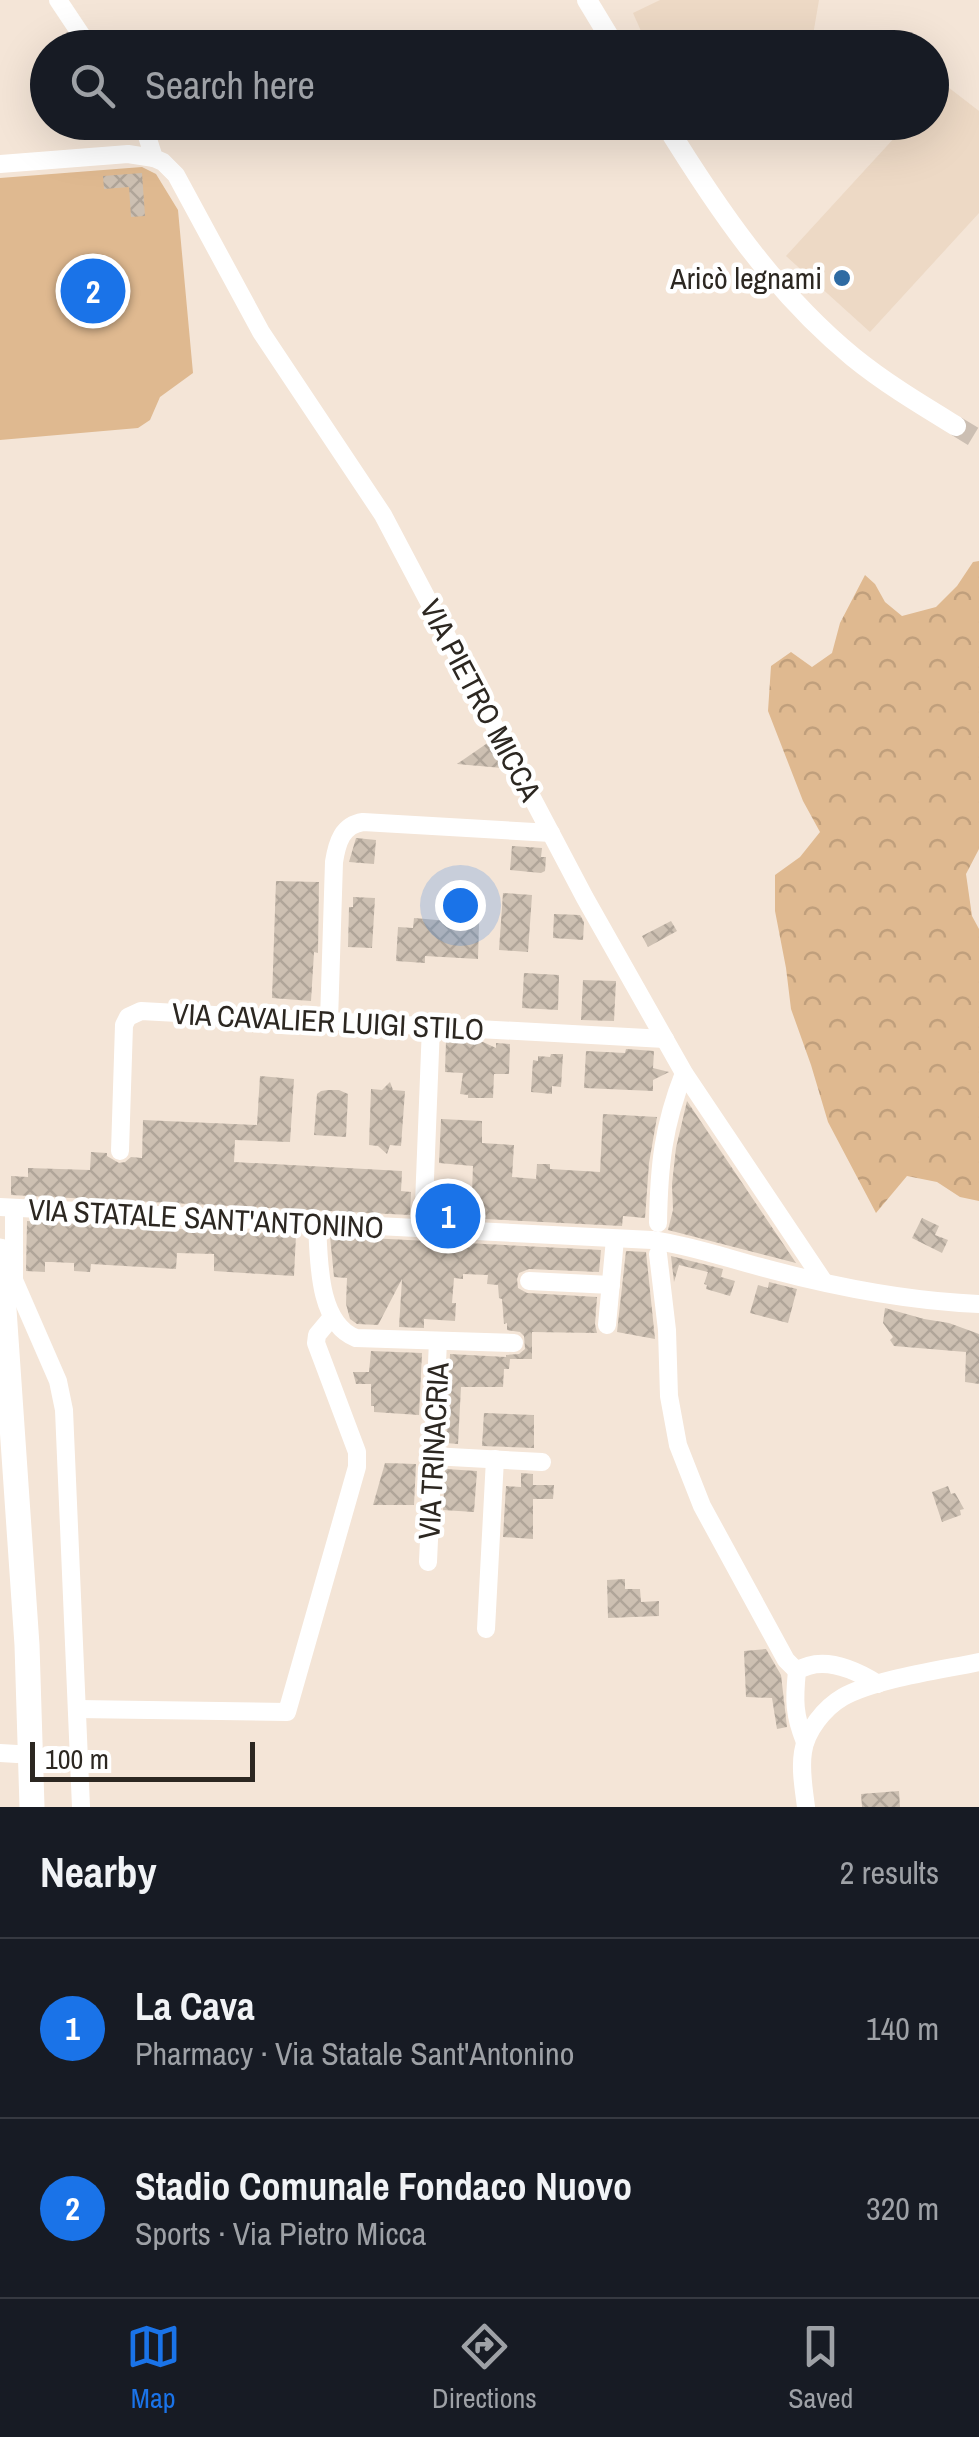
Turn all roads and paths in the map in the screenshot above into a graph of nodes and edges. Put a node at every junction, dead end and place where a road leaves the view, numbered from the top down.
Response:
1 (58, 0) edge
2 (587, 0) edge
3 (78, 30) edge
4 (605, 30) edge
5 (148, 140) edge
6 (676, 140) edge
7 (154, 158) junction
8 (0, 164) edge
9 (956, 426) tunnel mouth
10 (552, 833) junction
11 (329, 1021) junction
12 (431, 1026) junction
13 (665, 1038) junction
14 (684, 1073) junction
15 (120, 1152) dead end
16 (7, 1208) edge
17 (317, 1222) junction
18 (423, 1228) junction
19 (616, 1239) junction
20 (659, 1240) junction
21 (0, 1251) edge
22 (529, 1281) dead end
23 (824, 1282) junction
24 (611, 1286) junction
25 (979, 1304) edge
26 (10, 1311) edge
27 (332, 1318) junction
28 (607, 1325) dead end
29 (438, 1341) junction
30 (514, 1343) dead end
31 (432, 1456) junction
32 (495, 1459) junction
33 (542, 1462) dead end
34 (428, 1562) dead end
35 (486, 1630) dead end
36 (979, 1662) edge
37 (797, 1671) junction
38 (878, 1684) junction
39 (77, 1708) junction
40 (805, 1742) junction
41 (48, 1755) dead end
42 (79, 1756) junction
43 (32, 1807) edge
44 (81, 1807) edge
45 (806, 1807) edge

1 - 3 street
2 - 4 main road
5 - 7 street, VIA PIETRO MICCA
6 - 9 main road
7 - 8 street
7 - 10 street, VIA PIETRO MICCA
10 - 11 street
10 - 13 street, VIA PIETRO MICCA
11 - 12 street, VIA CAVALIER LUIGI STILO
11 - 15 street, VIA CAVALIER LUIGI STILO
12 - 13 street, VIA CAVALIER LUIGI STILO
12 - 18 street
13 - 14 street, VIA PIETRO MICCA
14 - 20 street
14 - 23 street, VIA PIETRO MICCA
16 - 17 street, VIA STATALE SANT'ANTONINO
16 - 26 street
17 - 18 street, VIA STATALE SANT'ANTONINO
17 - 27 street
18 - 19 street, VIA STATALE SANT'ANTONINO
19 - 20 street, VIA STATALE SANT'ANTONINO
19 - 24 street
20 - 23 street, VIA STATALE SANT'ANTONINO
20 - 37 street
21 - 26 highway
22 - 24 street
23 - 25 street, VIA STATALE SANT'ANTONINO
24 - 28 street
26 - 39 street
26 - 43 highway
27 - 29 street
27 - 39 street
29 - 30 street
29 - 31 street, VIA TRINACRIA
31 - 32 street
31 - 34 street, VIA TRINACRIA
32 - 33 street
32 - 35 street
36 - 38 street
37 - 38 street
37 - 40 street
38 - 40 street
39 - 42 street
40 - 45 street
41 - 42 street
42 - 44 street

